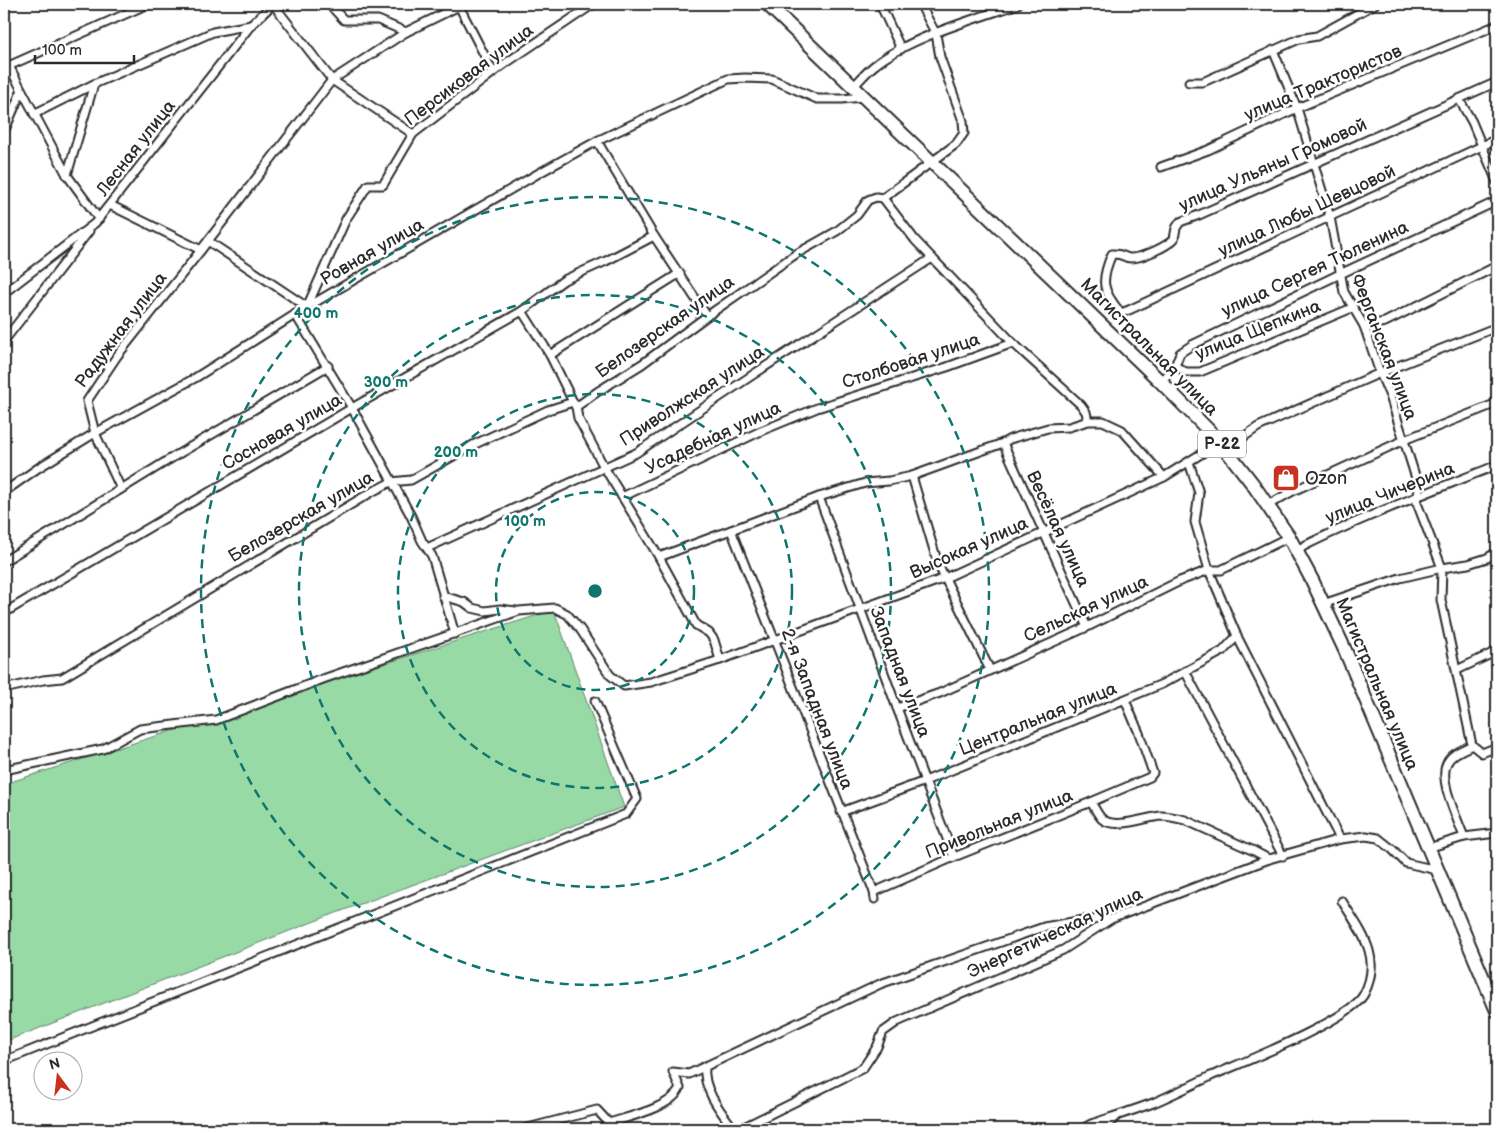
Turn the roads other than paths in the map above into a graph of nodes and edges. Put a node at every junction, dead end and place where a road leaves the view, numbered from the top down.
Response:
1 (148, 4) edge
2 (273, 4) edge
3 (329, 4) edge
4 (592, 4) edge
5 (768, 4) edge
6 (880, 4) edge
7 (920, 4) edge
8 (1018, 4) edge
9 (1375, 4) edge
10 (458, 5) edge
11 (251, 25) junction
12 (1497, 25) edge
13 (406, 32) junction
14 (936, 34) junction
15 (901, 48) junction
16 (1273, 50) junction
17 (6, 67) edge
18 (493, 72) junction
19 (332, 80) junction
20 (1189, 82) dead end
21 (1497, 82) edge
22 (94, 84) junction
23 (853, 87) junction
24 (21, 92) junction
25 (864, 97) junction
26 (1459, 99) junction
27 (1297, 108) junction
28 (34, 114) junction
29 (4, 132) edge
30 (413, 134) junction
31 (1497, 140) edge
32 (597, 141) junction
33 (1482, 146) junction
34 (933, 162) junction
35 (1313, 164) junction
36 (1161, 167) dead end
37 (67, 175) junction
38 (1497, 182) edge
39 (884, 198) junction
40 (1497, 201) edge
41 (110, 205) junction
42 (1330, 217) junction
43 (97, 221) junction
44 (654, 236) junction
45 (208, 241) junction
46 (201, 250) junction
47 (932, 258) junction
48 (1497, 266) edge
49 (680, 273) junction
50 (1340, 274) junction
51 (4, 292) edge
52 (306, 307) junction
53 (1352, 308) junction
54 (1129, 310) joint
55 (522, 311) junction
56 (295, 314) junction
57 (707, 316) junction
58 (1364, 326) junction
59 (1497, 327) edge
60 (4, 341) edge
61 (1014, 343) junction
62 (550, 355) junction
63 (328, 366) junction
64 (1175, 366) junction
65 (1380, 373) junction
66 (1161, 382) junction
67 (1497, 403) edge
68 (575, 404) junction
69 (352, 408) junction
70 (817, 408) joint
71 (1088, 421) junction
72 (95, 433) junction
73 (1404, 440) junction
74 (1220, 442) junction
75 (1003, 443) junction
76 (1229, 453) junction
77 (1189, 462) junction
78 (1497, 465) edge
79 (604, 467) junction
80 (912, 476) junction
81 (1164, 477) junction
82 (391, 482) junction
83 (121, 489) junction
84 (4, 492) edge
85 (1419, 496) junction
86 (622, 497) junction
87 (819, 497) junction
88 (1268, 505) junction
89 (731, 530) junction
90 (1042, 532) junction
91 (1289, 537) junction
92 (427, 548) junction
93 (1296, 550) junction
94 (1497, 552) edge
95 (659, 557) junction
96 (4, 561) edge
97 (1442, 568) junction
98 (1209, 570) junction
99 (945, 578) junction
100 (443, 596) junction
101 (1323, 604) junction
102 (860, 610) junction
103 (519, 611) junction
104 (4, 613) edge
105 (1087, 627) junction
106 (455, 634) junction
107 (1237, 636) junction
108 (775, 640) junction
109 (1497, 651) edge
110 (720, 660) junction
111 (990, 670) junction
112 (1457, 670) junction
113 (1185, 671) junction
114 (4, 689) edge
115 (1124, 700) junction
116 (595, 701) dead end
117 (897, 708) junction
118 (1472, 745) junction
119 (1497, 747) edge
120 (4, 770) edge
121 (925, 781) junction
122 (1091, 802) junction
123 (841, 812) junction
124 (1497, 833) edge
125 (1464, 837) junction
126 (1340, 838) junction
127 (1428, 848) junction
128 (1283, 856) junction
129 (954, 857) junction
130 (1270, 860) junction
131 (1437, 870) junction
132 (874, 895) joint
133 (1342, 901) dead end
134 (1111, 919) junction
135 (1497, 1011) edge
136 (4, 1061) edge
137 (706, 1066) junction
138 (689, 1074) junction
139 (706, 1080) junction
140 (1118, 1116) junction
141 (524, 1129) edge
142 (734, 1129) edge
143 (740, 1129) edge
144 (1082, 1129) edge
145 (1102, 1129) edge

1 - 17 street
2 - 11 street, Лесная улица
2 - 19 street
3 - 13 street
4 - 18 street, Персиковая улица
5 - 23 highway, Магистральная улица / Р-22
6 - 15 street
7 - 14 street
8 - 14 street
9 - 16 street
10 - 13 street
10 - 18 street
11 - 22 street
11 - 41 street, Лесная улица
12 - 27 street, улица Трактористов
13 - 19 street
14 - 15 street
14 - 34 street, Белозерская улица
15 - 23 street
16 - 20 street
16 - 27 street, Ферганская улица
17 - 24 street
18 - 30 street, Персиковая улица
19 - 30 street
19 - 45 street
21 - 26 street, улица Ульяны Громовой
22 - 28 street
22 - 37 street
23 - 25 highway, Магистральная улица / Р-22
24 - 28 street
24 - 29 street
25 - 32 street, Ровная улица
25 - 34 highway, Магистральная улица / Р-22
26 - 33 street
26 - 35 street, улица Ульяны Громовой
27 - 35 street, Ферганская улица
27 - 36 street, улица Трактористов
28 - 37 street
30 - 52 street, Персиковая улица
31 - 33 street, улица Любы Шевцовой
32 - 44 street
32 - 52 street, Ровная улица
33 - 38 street
33 - 42 street, улица Любы Шевцовой
34 - 39 street, Белозерская улица
34 - 66 highway, Магистральная улица / Р-22
35 - 42 street, Ферганская улица
35 - 54 street, улица Ульяны Громовой
37 - 43 street
39 - 47 street
39 - 57 street, Белозерская улица
40 - 50 street, улица Сергея Тюленина
41 - 43 street, Лесная улица
41 - 46 street
42 - 50 street, Ферганская улица
42 - 54 street, улица Любы Шевцовой
43 - 51 street, Лесная улица
43 - 60 street
44 - 49 street
44 - 55 street, Сосновая улица
45 - 46 street
45 - 52 street
46 - 72 street, Радужная улица
47 - 61 street
47 - 79 street, Приволжская улица
48 - 58 street
49 - 57 street
49 - 62 street
50 - 53 street, Ферганская улица
50 - 64 street, улица Сергея Тюленина
52 - 56 street, Ровная улица
53 - 58 street, Ферганская улица
53 - 64 street, улица Щепкина
55 - 62 street
55 - 69 street, Сосновая улица
56 - 63 street
56 - 72 street, Ровная улица
57 - 68 street, Белозерская улица
58 - 65 street, Ферганская улица
59 - 65 street
61 - 70 street, Столбовая улица
61 - 71 street
62 - 68 street
63 - 69 street
63 - 83 street
64 - 66 street, улица Сергея Тюленина
65 - 73 street, Ферганская улица
65 - 76 street
66 - 74 highway, Магистральная улица / Р-22
67 - 73 street
68 - 79 street
68 - 82 street, Белозерская улица
69 - 82 street
69 - 104 street, Сосновая улица
70 - 86 street, Усадебная улица
71 - 75 street
71 - 81 street
72 - 83 street, Радужная улица
72 - 84 street, Ровная улица
73 - 85 street, Ферганская улица
73 - 88 street
74 - 76 highway, Магистральная улица / Р-22
74 - 77 street, Высокая улица
75 - 80 street
75 - 90 street, Весёлая улица
76 - 88 highway, Магистральная улица / Р-22
77 - 81 street, Высокая улица
77 - 98 street
78 - 85 street, улица Чичерина
79 - 86 street
79 - 92 street, Приволжская улица
80 - 87 street
80 - 99 street
81 - 90 street, Высокая улица
82 - 92 street
82 - 114 street, Белозерская улица
83 - 96 street
85 - 93 street, улица Чичерина
85 - 97 street, Ферганская улица
86 - 95 street
87 - 89 street
87 - 102 street, Западная улица
88 - 91 highway, Магистральная улица / Р-22
89 - 95 street
89 - 108 street, 2-я Западная улица
90 - 99 street, Высокая улица
90 - 105 street, Весёлая улица
91 - 93 highway, Магистральная улица / Р-22
91 - 98 street, Сельская улица
92 - 100 street
93 - 101 highway, Магистральная улица / Р-22
94 - 97 street
95 - 110 street
97 - 101 street
97 - 112 street
98 - 105 street, Сельская улица
98 - 107 street
99 - 102 street, Высокая улица
99 - 111 street
100 - 103 street
100 - 106 street
101 - 127 highway, Магистральная улица / Р-22
102 - 108 street, Высокая улица
102 - 117 street, Западная улица
103 - 106 street
103 - 110 street, Высокая улица
105 - 111 street, Сельская улица
106 - 120 street
107 - 113 street, Центральная улица
107 - 126 street
108 - 110 street, Высокая улица
108 - 123 street, 2-я Западная улица
109 - 112 street
111 - 117 street, Сельская улица
112 - 118 street
113 - 115 street, Центральная улица
113 - 128 street
115 - 121 street, Центральная улица
115 - 122 street
116 - 136 street
117 - 121 street, Западная улица
118 - 119 street
118 - 125 street
121 - 123 street, Центральная улица
121 - 129 street, Западная улица
122 - 129 street, Привольная улица
122 - 130 street, Привольная улица
123 - 132 street, 2-я Западная улица
124 - 125 street
125 - 127 street
126 - 128 street, Энергетическая улица
126 - 131 street, Энергетическая улица
127 - 131 highway, Магистральная улица / Р-22
128 - 130 street, Энергетическая улица
129 - 132 street, Привольная улица
130 - 134 street, Энергетическая улица
131 - 135 highway, Магистральная улица / Р-22
133 - 140 street
134 - 137 street
134 - 143 street, Энергетическая улица
137 - 138 street
137 - 139 street
138 - 139 street
138 - 141 street
139 - 142 street
140 - 144 street
140 - 145 street

